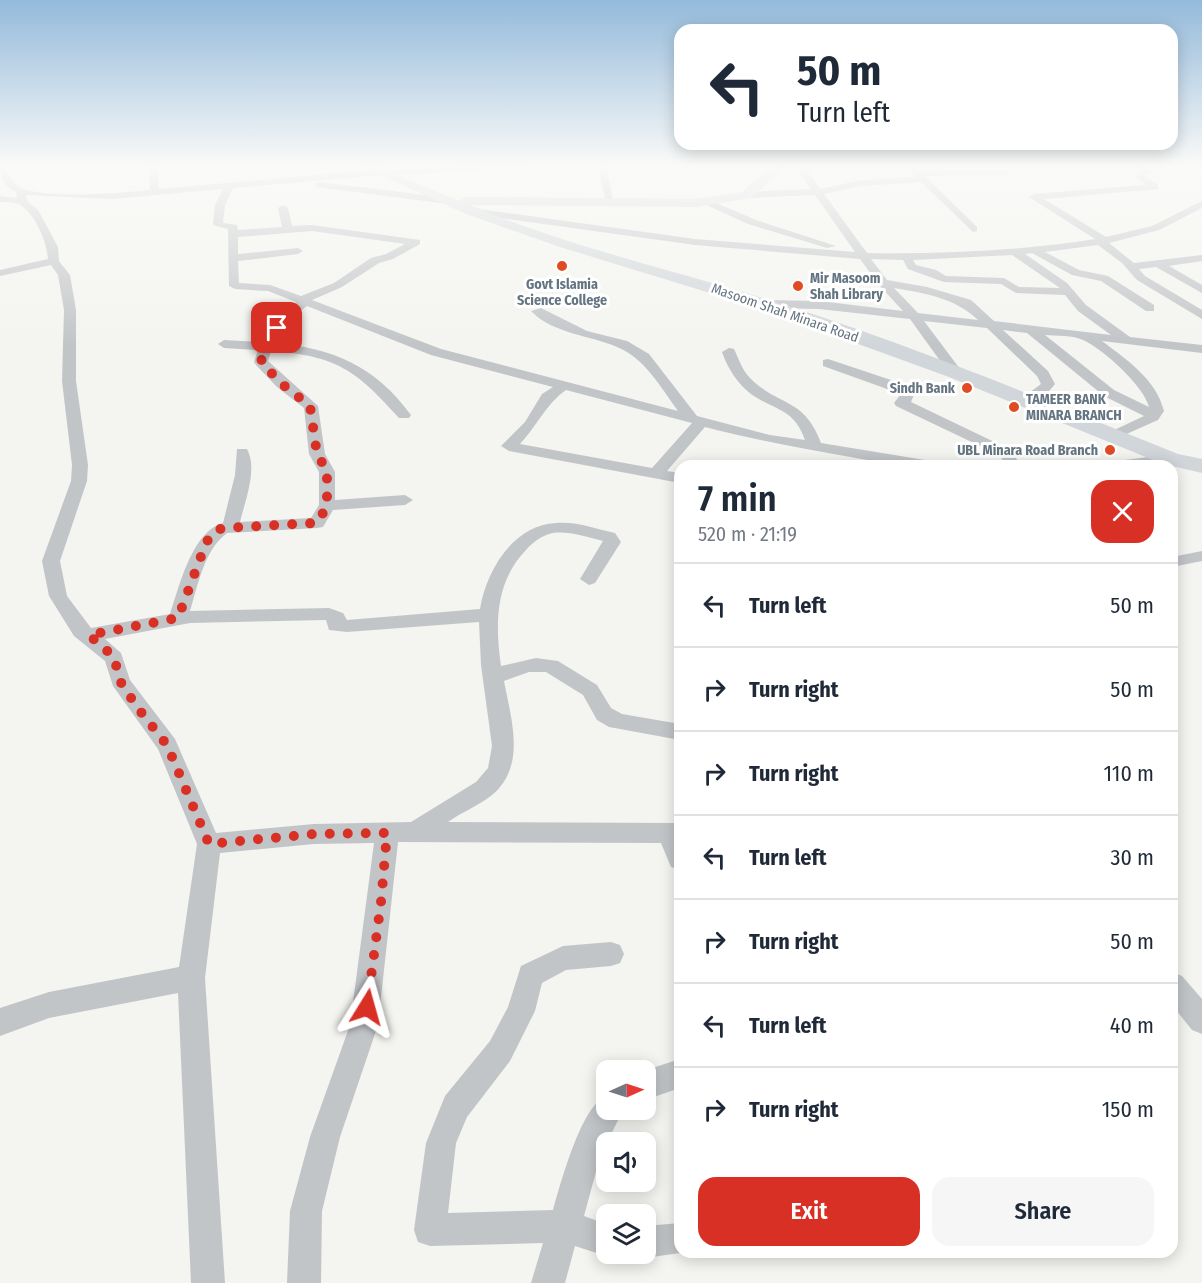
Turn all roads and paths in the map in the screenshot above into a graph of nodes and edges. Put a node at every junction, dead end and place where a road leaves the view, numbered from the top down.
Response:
1 (42, 226) edge
2 (224, 226) edge
3 (287, 226) edge
4 (512, 226) edge
5 (570, 226) edge
6 (764, 226) edge
7 (842, 226) edge
8 (970, 226) edge
9 (1079, 226) edge
10 (1159, 226) edge
11 (973, 229) dead end
12 (288, 230) junction
13 (232, 234) junction
14 (1102, 241) junction
15 (856, 246) junction
16 (298, 251) dead end
17 (1036, 251) junction
18 (1016, 253) junction
19 (864, 257) junction
20 (233, 258) junction
21 (908, 258) junction
22 (1202, 258) edge
23 (1187, 260) junction
24 (54, 261) junction
25 (1160, 265) junction
26 (1131, 267) junction
27 (1202, 268) edge
28 (0, 273) edge
29 (944, 279) junction
30 (1202, 280) edge
31 (1187, 281) junction
32 (883, 283) junction
33 (1202, 290) edge
34 (1068, 292) junction
35 (304, 301) junction
36 (765, 304) junction
37 (973, 307) junction
38 (1150, 308) dead end
39 (537, 311) dead end
40 (1199, 311) edge
41 (914, 316) junction
42 (991, 323) junction
43 (1029, 328) junction
44 (1084, 334) junction
45 (1125, 339) junction
46 (224, 344) dead end
47 (265, 346) junction
48 (1202, 349) edge
49 (729, 352) dead end
50 (828, 363) dead end
51 (956, 373) junction
52 (564, 385) junction
53 (1025, 401) junction
54 (404, 415) dead end
55 (1154, 415) junction
56 (697, 420) junction
57 (1113, 436) junction
58 (815, 447) junction
59 (242, 452) dead end
60 (1171, 459) junction
61 (894, 460) edge
62 (1010, 460) edge
63 (1163, 460) edge
64 (1175, 460) edge
65 (1178, 461) edge
66 (1202, 466) edge
67 (657, 472) junction
68 (674, 476) edge
69 (405, 500) dead end
70 (327, 506) junction
71 (230, 528) junction
72 (1202, 556) edge
73 (1178, 561) edge
74 (589, 579) dead end
75 (487, 615) junction
76 (178, 618) junction
77 (89, 635) junction
78 (494, 676) junction
79 (674, 731) edge
80 (416, 832) junction
81 (387, 833) junction
82 (674, 833) edge
83 (209, 844) junction
84 (611, 954) dead end
85 (191, 978) junction
86 (1178, 992) edge
87 (1202, 1020) edge
88 (0, 1022) edge
89 (674, 1075) edge
90 (656, 1081) edge
91 (603, 1120) edge
92 (564, 1226) junction
93 (596, 1237) edge
94 (674, 1240) edge
95 (656, 1241) edge
96 (208, 1283) edge
97 (304, 1283) edge
98 (548, 1283) edge

1 - 24 street
2 - 13 street
3 - 12 street
4 - 36 main road, Masoom Shah Minara Road
5 - 19 street
6 - 15 street
7 - 15 street
8 - 11 street
9 - 14 street
10 - 14 street
12 - 13 street
12 - 35 street
13 - 20 street
14 - 17 street
14 - 26 street
15 - 19 street
16 - 20 street
17 - 18 street
17 - 38 street
18 - 21 street
18 - 34 street
19 - 21 street
19 - 32 street
20 - 35 street
21 - 29 street
22 - 23 street
23 - 25 street
23 - 27 street
24 - 28 street
24 - 77 street
25 - 26 street
25 - 31 street
26 - 40 street
29 - 34 street
29 - 37 street
30 - 31 street
31 - 33 street
32 - 37 street
32 - 41 street
34 - 45 street
35 - 47 street
35 - 52 street
36 - 41 street
36 - 51 main road, Masoom Shah Minara Road
37 - 42 street
39 - 56 street
41 - 42 street
41 - 51 street
42 - 43 street
42 - 53 street
43 - 44 street
43 - 55 street
44 - 45 street
44 - 55 street
45 - 48 street
46 - 47 street
47 - 54 street
47 - 70 street
49 - 58 street
50 - 62 street
51 - 53 main road, Masoom Shah Minara Road
52 - 56 street
52 - 67 street
53 - 57 main road, Masoom Shah Minara Road
55 - 57 street
56 - 58 street
56 - 67 street
57 - 60 main road, Masoom Shah Minara Road
58 - 61 street
59 - 71 street
60 - 63 street
60 - 64 main road, Masoom Shah Minara Road
65 - 66 main road, Masoom Shah Minara Road
67 - 68 street
69 - 70 street
70 - 71 street
71 - 76 street
72 - 73 street
74 - 75 street
75 - 76 street
75 - 78 street
76 - 77 street
77 - 83 street
78 - 79 street
78 - 80 street
80 - 81 street
80 - 82 street
81 - 83 street
81 - 97 street
83 - 85 street
84 - 92 street
85 - 88 street
85 - 96 street
86 - 87 street
89 - 90 street
91 - 92 street
92 - 93 street
92 - 98 street
94 - 95 street

